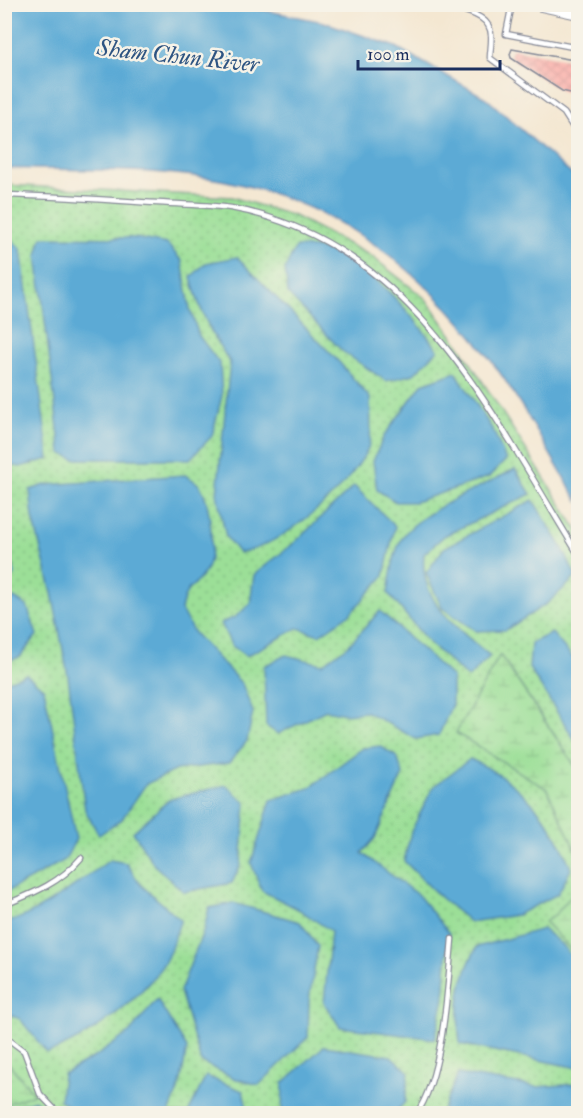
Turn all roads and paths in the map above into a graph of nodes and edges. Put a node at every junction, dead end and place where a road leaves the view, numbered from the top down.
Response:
1 (432, 4) edge
2 (512, 4) edge
3 (541, 4) edge
4 (579, 12) edge
5 (579, 48) edge
6 (579, 135) edge
7 (4, 195) edge
8 (579, 554) edge
9 (81, 858) dead end
10 (4, 905) edge
11 (452, 939) dead end
12 (4, 1036) edge
13 (59, 1113) edge
14 (416, 1113) edge

1 - 6 lane
2 - 5 lane
3 - 4 main road
7 - 8 lane
9 - 10 lane
11 - 14 lane
12 - 13 lane

